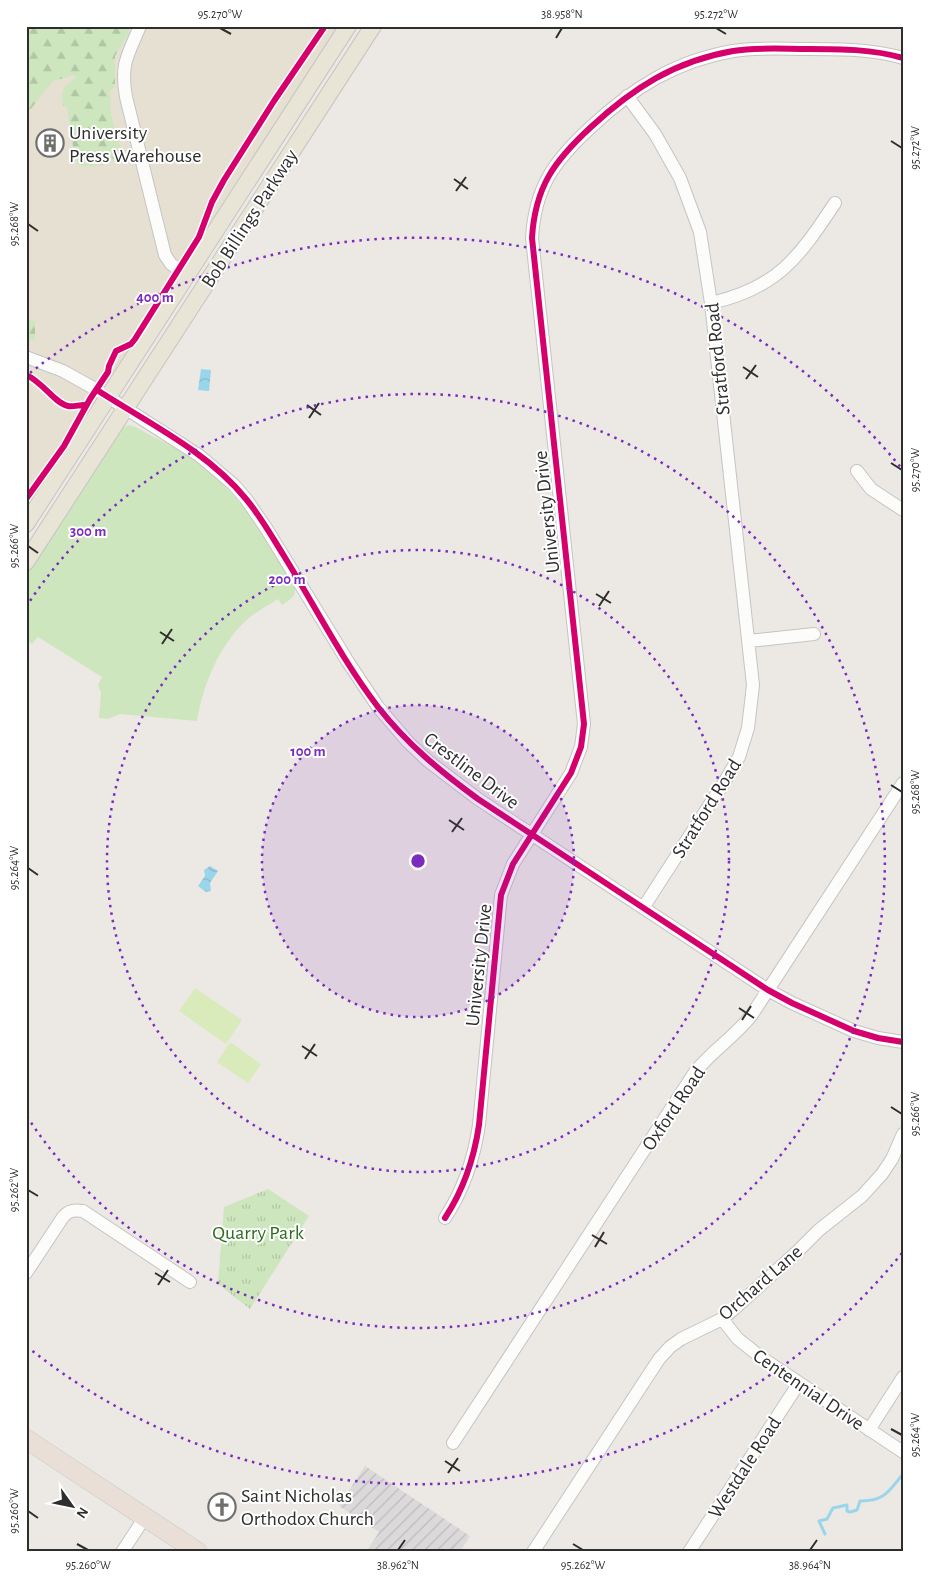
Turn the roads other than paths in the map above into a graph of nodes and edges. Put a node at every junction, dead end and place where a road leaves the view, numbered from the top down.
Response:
1 (140, 26) edge
2 (348, 26) edge
3 (373, 26) edge
4 (903, 58) edge
5 (626, 96) junction
6 (835, 203) dead end
7 (187, 276) junction
8 (710, 303) junction
9 (26, 357) edge
10 (108, 397) junction
11 (126, 408) junction
12 (857, 471) dead end
13 (903, 510) edge
14 (26, 524) edge
15 (26, 562) edge
16 (814, 634) dead end
17 (749, 641) junction
18 (902, 785) edge
19 (532, 835) junction
20 (643, 908) junction
21 (768, 990) junction
22 (903, 1042) edge
23 (903, 1134) edge
24 (445, 1218) dead end
25 (26, 1273) edge
26 (190, 1282) dead end
27 (722, 1319) junction
28 (903, 1377) edge
29 (799, 1383) junction
30 (869, 1430) junction
31 (26, 1439) edge
32 (453, 1443) dead end
33 (903, 1452) edge
34 (145, 1516) junction
35 (122, 1552) edge
36 (198, 1552) edge
37 (533, 1552) edge
38 (689, 1552) edge

1 - 7 street
2 - 7 main road, Bob Billings Parkway
3 - 11 main road, Bob Billings Parkway
4 - 5 street, University Drive
5 - 8 street, Stratford Road
5 - 19 street, University Drive
6 - 8 street
7 - 10 main road, Bob Billings Parkway
8 - 17 street, Stratford Road
9 - 10 street, Crestline Drive
10 - 11 street, Crestline Drive
10 - 14 main road, Bob Billings Parkway
11 - 15 main road, Bob Billings Parkway
11 - 19 street, Crestline Drive
12 - 13 street
16 - 17 street
17 - 20 street, Stratford Road
18 - 21 street, Oxford Road
19 - 20 street, Crestline Drive
19 - 24 street, University Drive
20 - 21 street, Crestline Drive
21 - 22 street, Crestline Drive
21 - 32 street, Oxford Road
23 - 27 street, Orchard Lane
25 - 26 street
27 - 29 street, Centennial Drive
27 - 37 street, Orchard Lane
28 - 30 street
29 - 30 street, Centennial Drive
29 - 38 street, Westdale Road
30 - 33 street, Centennial Drive
31 - 34 highway
34 - 35 street
34 - 36 highway

